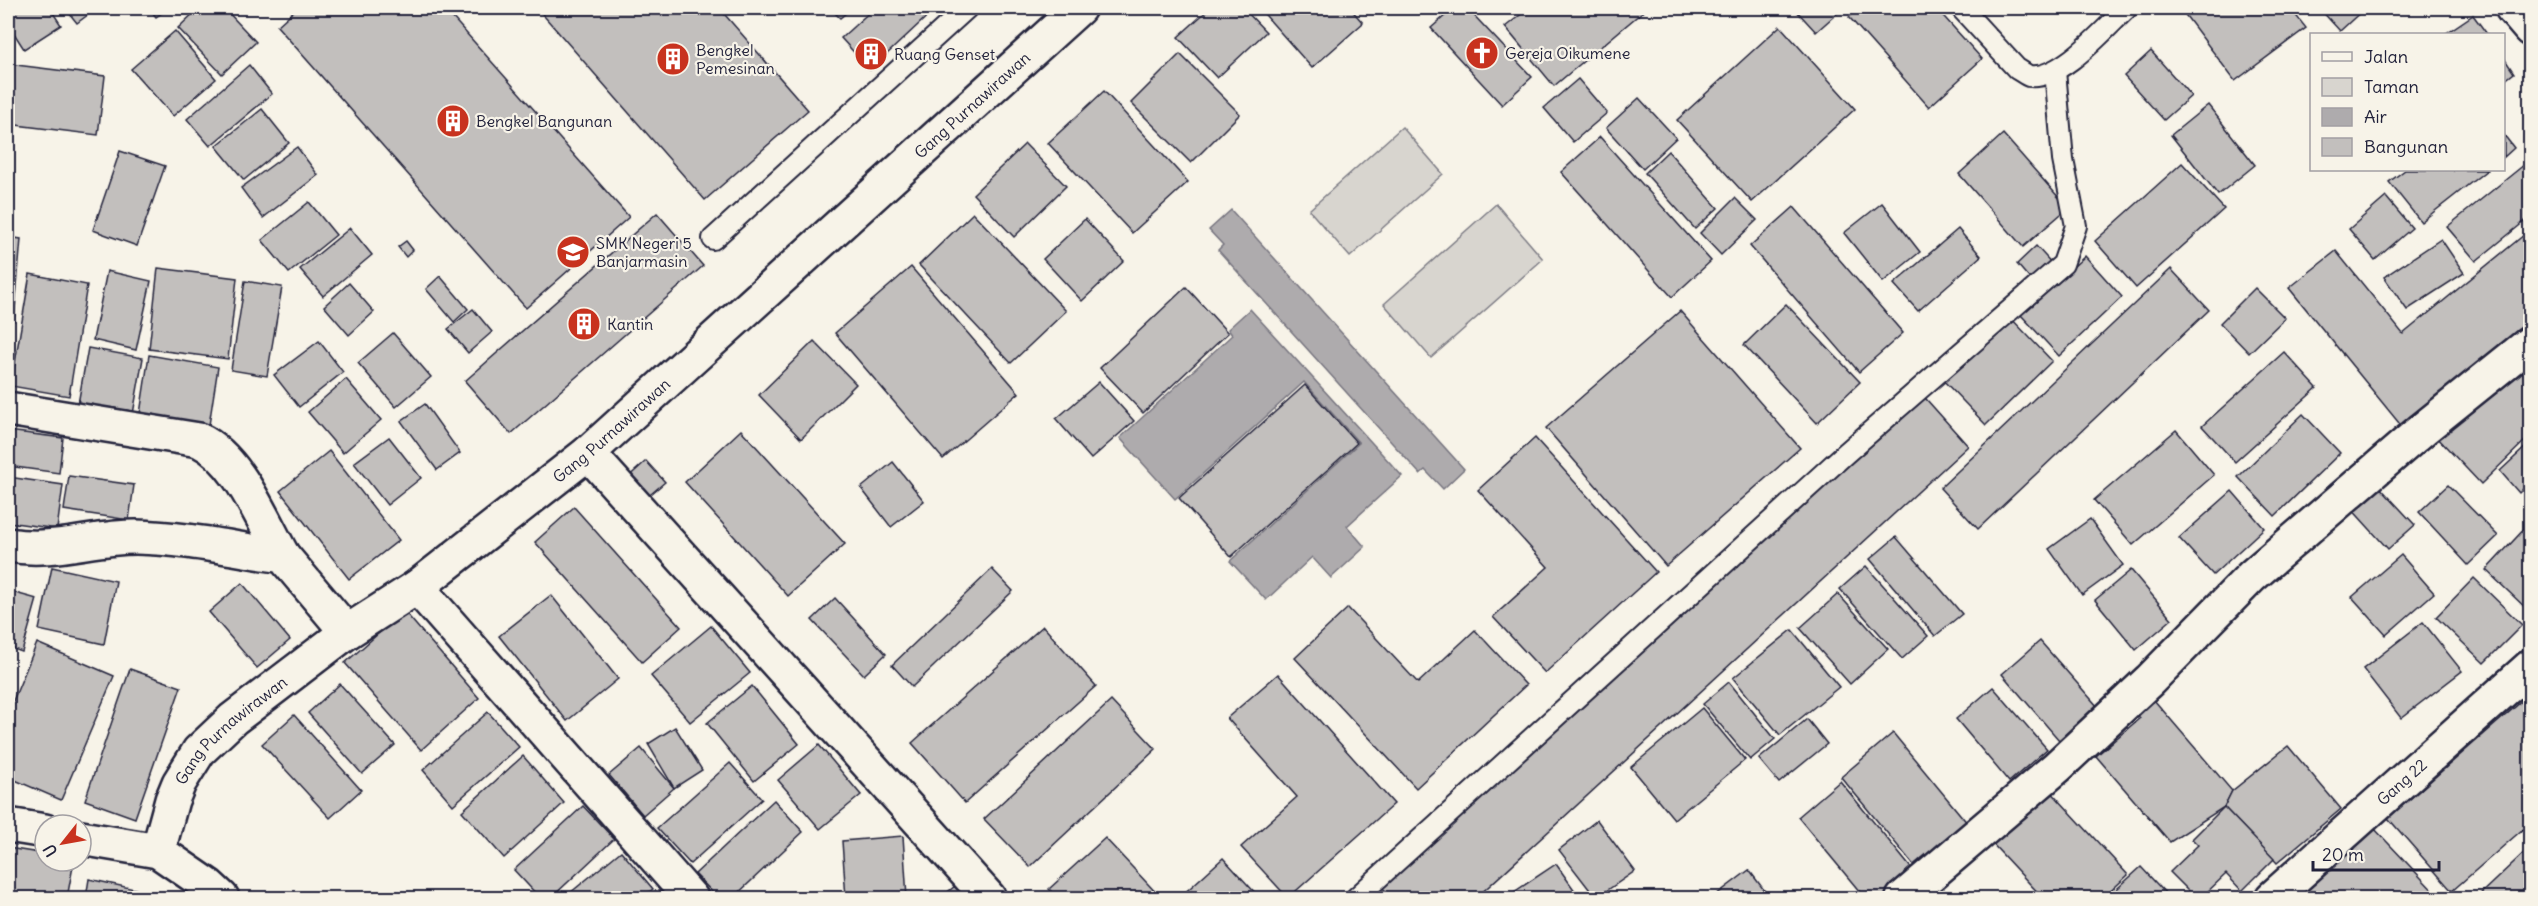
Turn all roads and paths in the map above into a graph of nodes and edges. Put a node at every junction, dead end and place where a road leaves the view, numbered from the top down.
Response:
1 (967, 8) edge
2 (1079, 8) edge
3 (1961, 8) edge
4 (2127, 8) edge
5 (2512, 8) edge
6 (2530, 29) edge
7 (2055, 71) junction
8 (713, 239) dead end
9 (2530, 343) edge
10 (8, 409) edge
11 (588, 453) junction
12 (8, 545) edge
13 (283, 556) junction
14 (417, 587) junction
15 (347, 632) junction
16 (2530, 667) edge
17 (8, 825) edge
18 (33, 829) edge
19 (93, 840) edge
20 (158, 851) junction
21 (222, 898) edge
22 (691, 898) edge
23 (989, 898) edge
24 (1356, 898) edge
25 (1903, 898) edge
26 (2272, 898) edge

1 - 8 lane
2 - 11 main road, Gang Purnawirawan
3 - 7 lane
4 - 7 lane
5 - 6 main road
7 - 24 lane
9 - 25 main road
10 - 13 main road
11 - 14 main road, Gang Purnawirawan
11 - 23 main road
12 - 13 main road
13 - 15 main road
14 - 15 main road, Gang Purnawirawan
14 - 22 main road
15 - 20 main road, Gang Purnawirawan
16 - 26 main road, Gang 22
17 - 18 main road
19 - 20 main road
20 - 21 main road

